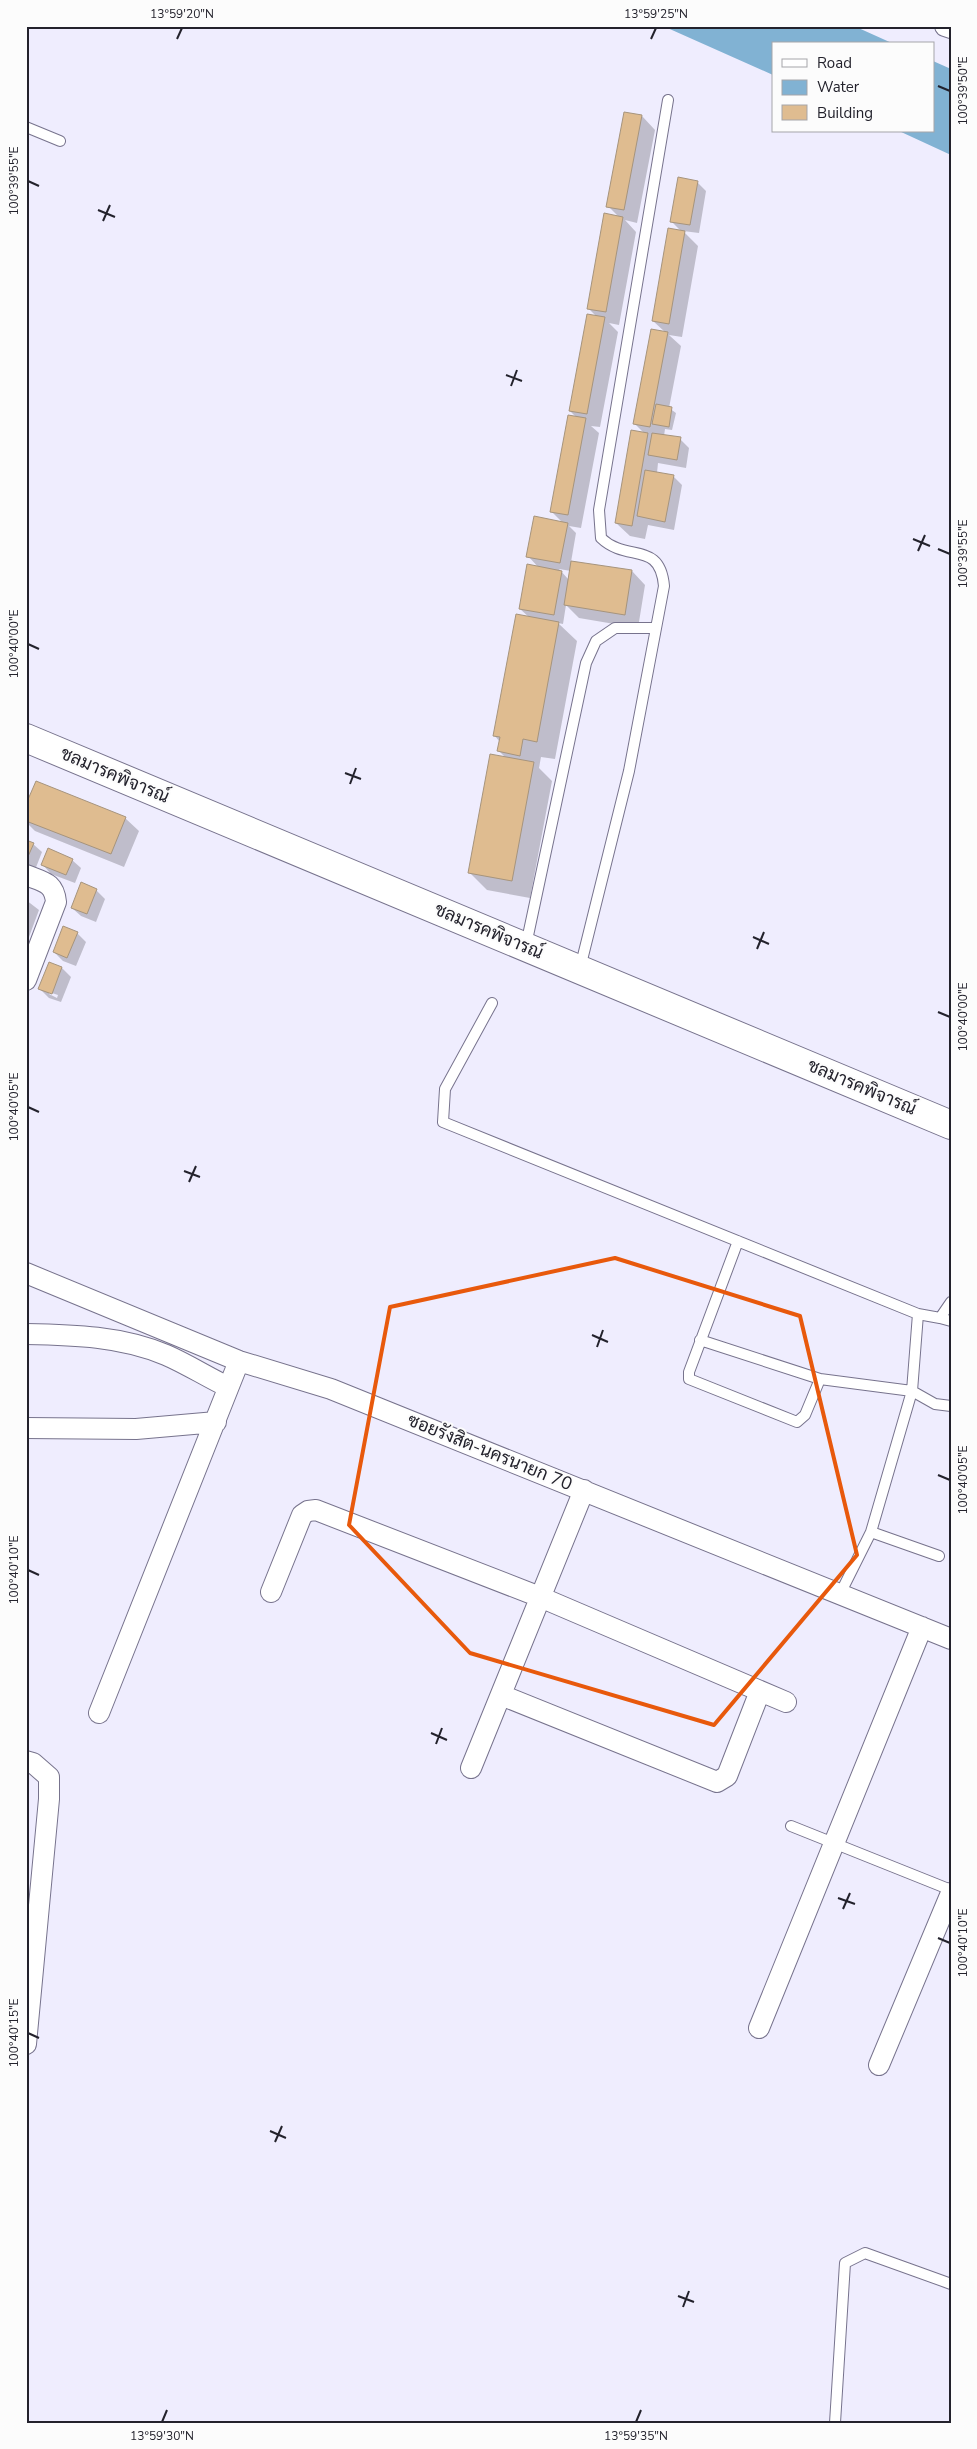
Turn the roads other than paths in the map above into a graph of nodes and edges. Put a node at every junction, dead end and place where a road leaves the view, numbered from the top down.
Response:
1 (946, 26) edge
2 (951, 28) edge
3 (668, 100) dead end
4 (26, 127) edge
5 (60, 141) dead end
6 (656, 628) junction
7 (26, 738) edge
8 (26, 875) edge
9 (526, 946) junction
10 (580, 969) junction
11 (26, 980) edge
12 (492, 1003) dead end
13 (951, 1125) edge
14 (738, 1241) junction
15 (26, 1273) edge
16 (951, 1302) edge
17 (918, 1314) junction
18 (940, 1318) junction
19 (951, 1321) edge
20 (26, 1334) edge
21 (700, 1340) junction
22 (239, 1361) junction
23 (820, 1379) junction
24 (228, 1387) junction
25 (912, 1391) junction
26 (951, 1406) edge
27 (216, 1422) junction
28 (26, 1428) edge
29 (584, 1490) junction
30 (871, 1532) junction
31 (940, 1556) dead end
32 (271, 1592) dead end
33 (840, 1594) junction
34 (540, 1596) junction
35 (922, 1627) junction
36 (951, 1639) edge
37 (760, 1692) junction
38 (501, 1695) junction
39 (786, 1702) dead end
40 (99, 1713) dead end
41 (26, 1761) edge
42 (471, 1768) dead end
43 (791, 1826) dead end
44 (834, 1844) junction
45 (951, 1892) edge
46 (759, 2028) dead end
47 (26, 2044) edge
48 (879, 2064) dead end
49 (951, 2284) edge
50 (835, 2423) edge

1 - 2 street
3 - 6 lane
4 - 5 lane
6 - 9 lane
6 - 10 lane
7 - 9 street, ชลมารคพิจารณ์
8 - 11 street
9 - 10 street, ชลมารคพิจารณ์
10 - 13 street, ชลมารคพิจารณ์
12 - 14 lane
14 - 17 lane
14 - 21 lane
15 - 22 street, ซอยรังสิต-นครนายก 70
16 - 18 lane
17 - 18 lane
17 - 25 lane
18 - 19 lane
20 - 24 street
21 - 23 lane
21 - 23 lane
22 - 24 street
22 - 29 street, ซอยรังสิต-นครนายก 70
23 - 25 lane
24 - 27 street
25 - 26 lane
25 - 30 lane
27 - 28 street
27 - 40 street
29 - 33 street, ซอยรังสิต-นครนายก 70
29 - 34 street
30 - 31 lane
30 - 33 lane
32 - 34 street
33 - 35 street, ซอยรังสิต-นครนายก 70
34 - 37 street
34 - 38 street
35 - 36 street, ซอยรังสิต-นครนายก 70
35 - 44 street
37 - 38 street
37 - 39 street
38 - 42 street
41 - 47 street
43 - 44 lane
44 - 45 lane
44 - 46 street
45 - 48 street
49 - 50 lane

